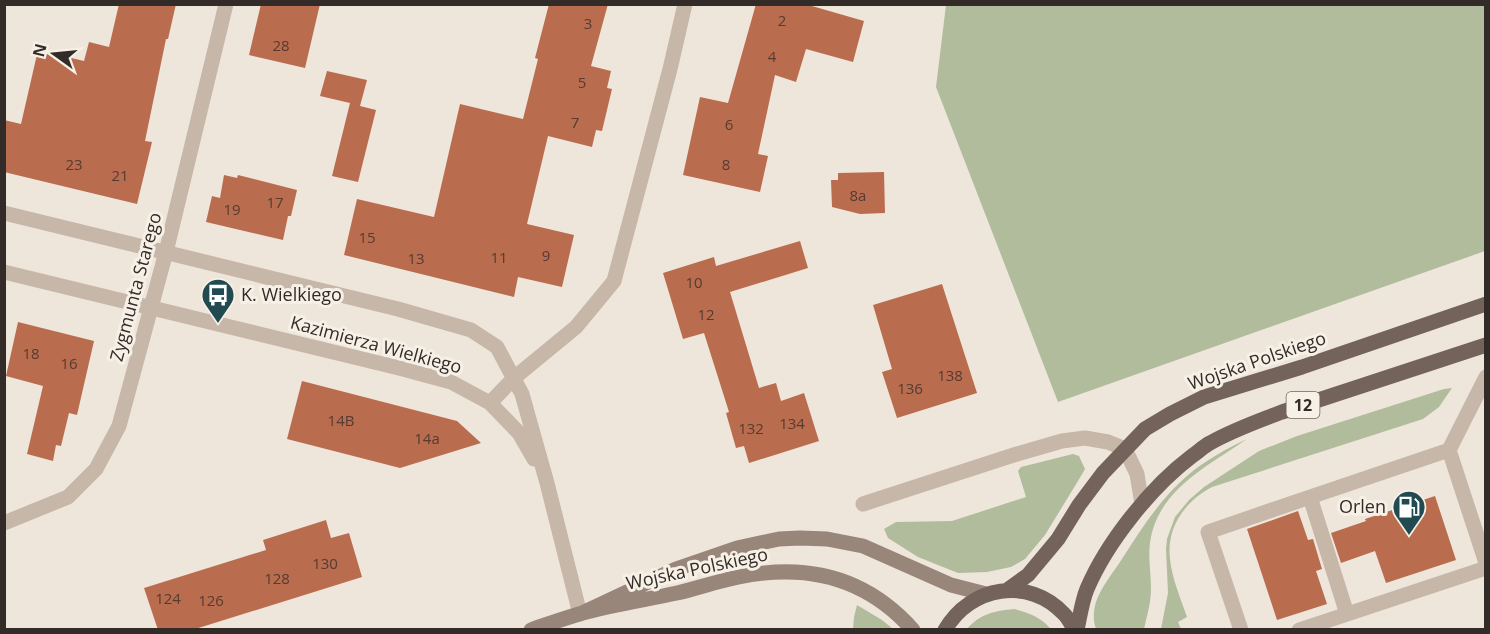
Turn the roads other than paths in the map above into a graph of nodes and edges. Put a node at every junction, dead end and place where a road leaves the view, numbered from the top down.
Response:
1 (226, 4) edge
2 (685, 4) edge
3 (4, 213) edge
4 (166, 252) junction
5 (4, 272) edge
6 (1485, 304) edge
7 (151, 308) junction
8 (1485, 345) edge
9 (1485, 377) edge
10 (513, 378) junction
11 (490, 403) junction
12 (1125, 449) junction
13 (1449, 450) junction
14 (547, 483) junction
15 (1310, 497) junction
16 (863, 504) dead end
17 (1142, 504) junction
18 (4, 523) edge
19 (1485, 563) edge
20 (1485, 568) edge
21 (1007, 590) junction
22 (986, 594) junction
23 (580, 614) junction
24 (1347, 614) junction
25 (531, 630) edge
26 (913, 630) edge
27 (945, 630) edge
28 (1076, 630) edge
29 (1241, 630) edge
30 (1299, 630) edge

1 - 4 street, Zygmunta Starego
2 - 10 street
3 - 4 street, Kazimierza Wielkiego
4 - 7 street, Zygmunta Starego
4 - 10 street, Kazimierza Wielkiego
5 - 7 street, Kazimierza Wielkiego
6 - 12 main road, Wojska Polskiego / 12
7 - 11 street, Kazimierza Wielkiego
7 - 18 street, Zygmunta Starego
8 - 17 main road, 12
9 - 13 street
10 - 11 street
10 - 14 street, Kazimierza Wielkiego
11 - 14 street, Kazimierza Wielkiego
12 - 16 street
12 - 17 street
12 - 21 main road, Wojska Polskiego / 12
13 - 15 street
13 - 19 street
14 - 23 street, Kazimierza Wielkiego
15 - 24 street
15 - 29 street
17 - 28 main road, 12
20 - 24 street
21 - 22 main road, 12
21 - 28 main road, 12
22 - 23 main road, Wojska Polskiego
22 - 27 main road, 12
23 - 25 main road, Wojska Polskiego
23 - 26 main road, Wojska Polskiego
24 - 30 street

